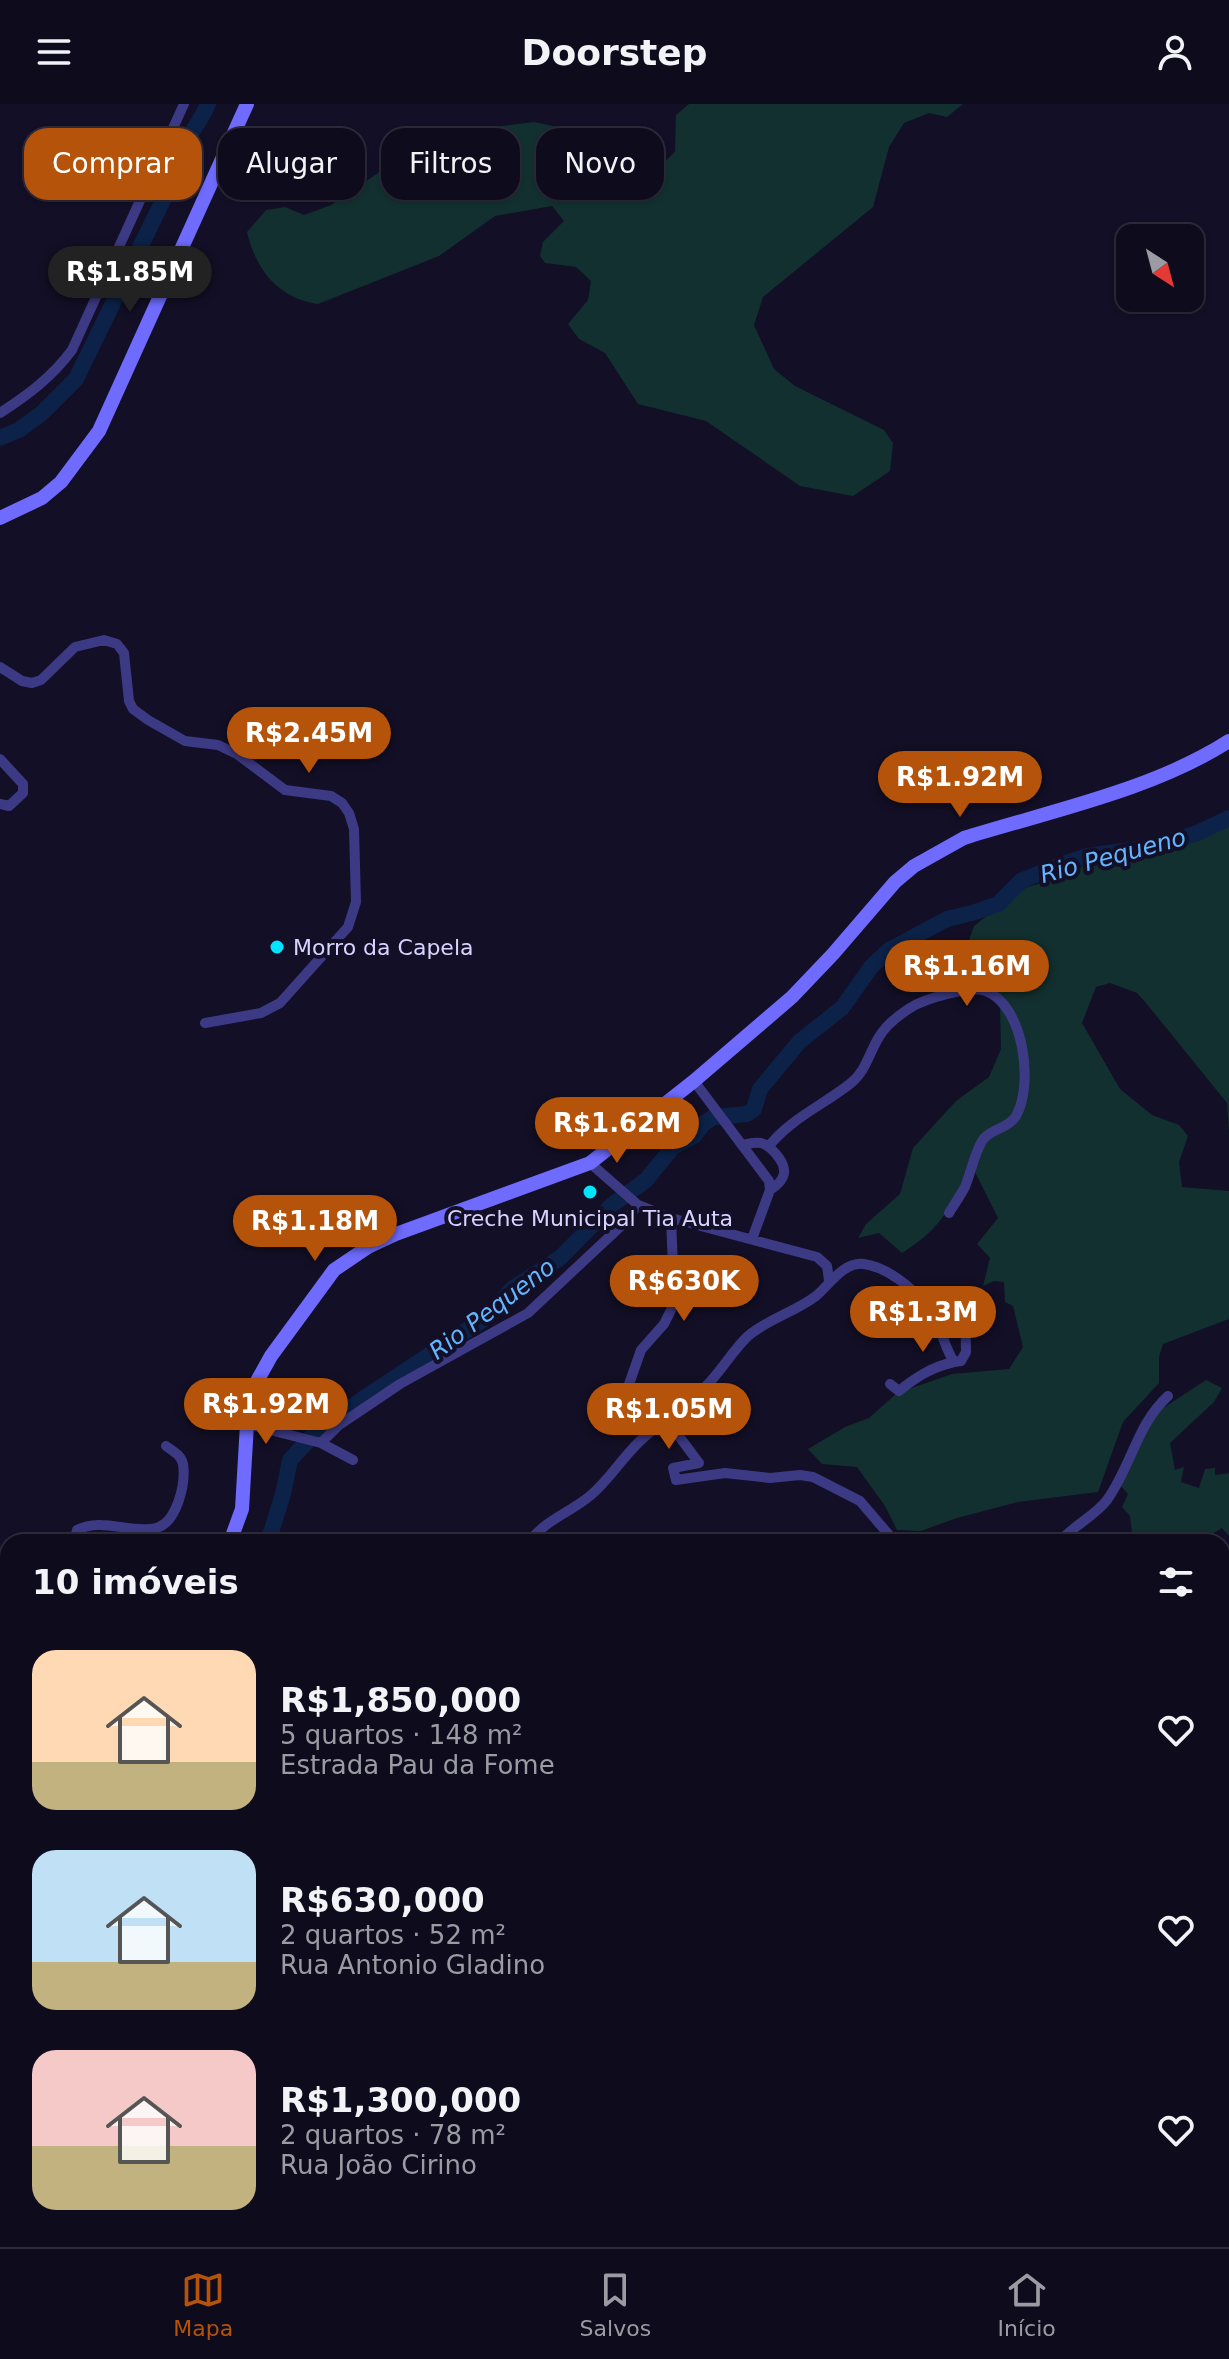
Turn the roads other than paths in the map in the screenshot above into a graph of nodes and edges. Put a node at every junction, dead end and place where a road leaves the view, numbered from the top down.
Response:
1 (184, 104) edge
2 (247, 104) edge
3 (0, 413) edge
4 (0, 518) edge
5 (0, 667) edge
6 (1229, 741) edge
7 (0, 759) edge
8 (0, 804) edge
9 (205, 1023) dead end
10 (694, 1081) junction
11 (742, 1145) junction
12 (769, 1146) junction
13 (590, 1163) junction
14 (770, 1190) junction
15 (635, 1203) junction
16 (949, 1213) dead end
17 (671, 1218) junction
18 (752, 1239) junction
19 (829, 1280) junction
20 (965, 1295) dead end
21 (954, 1362) junction
22 (890, 1384) dead end
23 (618, 1393) dead end
24 (1168, 1396) dead end
25 (666, 1419) junction
26 (247, 1424) junction
27 (318, 1443) junction
28 (166, 1446) dead end
29 (353, 1460) dead end
30 (76, 1534) edge
31 (233, 1534) edge
32 (535, 1534) edge
33 (888, 1534) edge
34 (1067, 1534) edge

1 - 3 street
2 - 4 street
5 - 9 street
6 - 10 street
7 - 8 street
10 - 11 street
10 - 13 street
11 - 12 street
11 - 14 street
12 - 14 street
12 - 16 street
13 - 15 street
13 - 26 street
14 - 18 street
15 - 17 street
15 - 27 street
17 - 18 street
17 - 23 street
18 - 19 street
19 - 21 street
19 - 25 street
20 - 21 street
21 - 22 street
24 - 34 street
25 - 32 street
25 - 33 street
26 - 27 street
26 - 31 street
27 - 29 street
28 - 30 street

